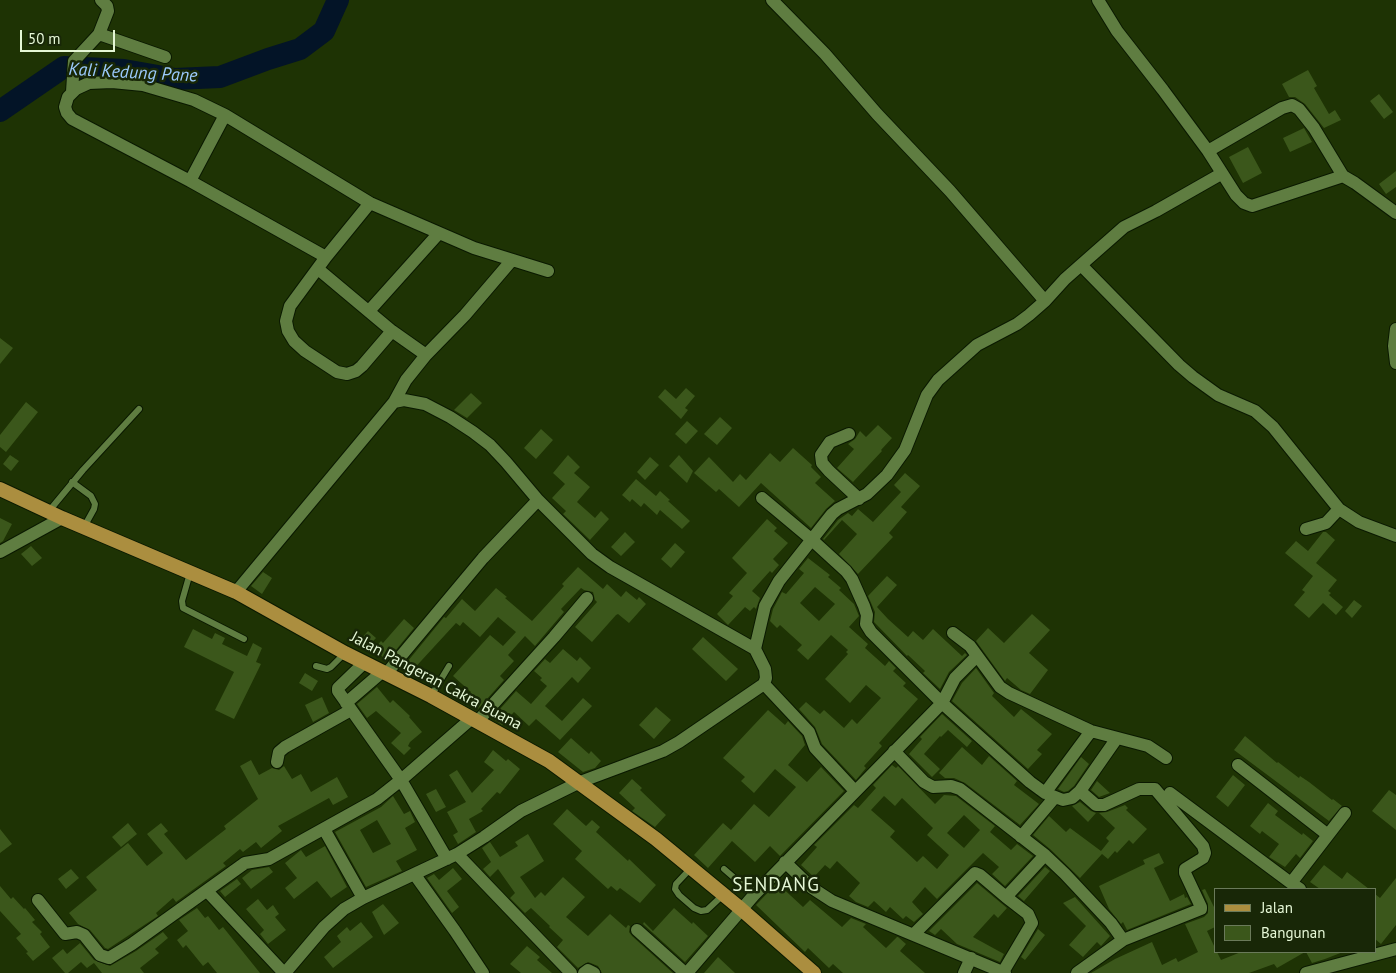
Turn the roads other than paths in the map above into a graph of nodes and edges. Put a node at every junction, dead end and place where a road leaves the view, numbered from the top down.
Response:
1 (101, 0) edge
2 (772, 0) edge
3 (1098, 0) edge
4 (99, 34) junction
5 (165, 57) dead end
6 (72, 87) junction
7 (225, 115) junction
8 (1208, 151) junction
9 (1221, 174) junction
10 (1343, 176) junction
11 (190, 180) junction
12 (370, 202) junction
13 (1395, 211) edge
14 (439, 232) junction
15 (326, 257) junction
16 (512, 260) junction
17 (1080, 265) junction
18 (318, 269) junction
19 (548, 271) dead end
20 (1045, 301) junction
21 (369, 311) junction
22 (1396, 329) edge
23 (392, 330) junction
24 (426, 355) junction
25 (1396, 363) edge
26 (394, 402) junction
27 (139, 409) dead end
28 (849, 434) dead end
29 (72, 482) junction
30 (0, 488) edge
31 (762, 498) dead end
32 (859, 499) junction
33 (538, 500) junction
34 (1339, 509) junction
35 (55, 515) junction
36 (84, 527) junction
37 (1306, 529) dead end
38 (1396, 536) edge
39 (811, 539) junction
40 (0, 552) edge
41 (190, 573) junction
42 (236, 592) junction
43 (587, 598) dead end
44 (952, 632) dead end
45 (244, 639) dead end
46 (755, 649) junction
47 (345, 653) junction
48 (977, 656) junction
49 (364, 663) junction
50 (316, 666) dead end
51 (449, 666) dead end
52 (384, 673) junction
53 (764, 684) junction
54 (431, 696) junction
55 (942, 703) junction
56 (349, 707) junction
57 (474, 720) junction
58 (1091, 731) junction
59 (1117, 738) junction
60 (894, 751) junction
61 (1166, 758) dead end
62 (276, 762) dead end
63 (1238, 765) dead end
64 (401, 780) junction
65 (580, 782) junction
66 (855, 791) junction
67 (1080, 791) junction
68 (1170, 793) dead end
69 (1050, 795) junction
70 (1345, 813) dead end
71 (324, 829) junction
72 (1328, 835) junction
73 (1021, 837) junction
74 (1044, 855) junction
75 (452, 856) junction
76 (785, 862) junction
77 (691, 868) junction
78 (724, 869) dead end
79 (414, 875) junction
80 (1295, 886) edge
81 (207, 890) junction
82 (723, 895) junction
83 (754, 895) junction
84 (1006, 897) junction
85 (363, 898) junction
86 (38, 900) dead end
87 (741, 909) junction
88 (637, 930) dead end
89 (914, 934) junction
90 (1123, 940) junction
91 (1396, 949) edge
92 (1376, 952) edge
93 (1372, 953) edge
94 (1348, 957) edge
95 (971, 958) junction
96 (284, 973) edge
97 (483, 973) edge
98 (571, 973) edge
99 (584, 973) edge
100 (594, 973) edge
101 (686, 973) edge
102 (814, 973) edge
103 (964, 973) edge
104 (1004, 973) edge
105 (1077, 973) edge
106 (1306, 973) edge

1 - 4 street
2 - 20 street
3 - 8 street
4 - 5 street
4 - 6 street
6 - 7 street
6 - 11 street
7 - 11 street
7 - 12 street
8 - 9 street
8 - 10 street
9 - 10 street
9 - 17 street
10 - 13 street
11 - 15 street
12 - 14 street
12 - 15 street
14 - 16 street
14 - 21 street
15 - 18 street
16 - 19 street
16 - 24 street
17 - 20 street
17 - 34 street
18 - 21 street
18 - 23 street
20 - 32 street
21 - 23 street
22 - 25 street
23 - 24 street
24 - 26 street
26 - 33 street
26 - 42 street
27 - 29 lane
28 - 32 street
29 - 35 lane
29 - 36 lane
30 - 35 main road, Jalan Pangeran Cakra Buana
31 - 39 street
32 - 39 street
33 - 46 street
33 - 52 street
34 - 37 street
34 - 38 street
35 - 36 main road, Jalan Pangeran Cakra Buana
35 - 40 street
36 - 41 main road, Jalan Pangeran Cakra Buana
39 - 46 street
39 - 55 street
41 - 42 main road, Jalan Pangeran Cakra Buana
41 - 45 lane
42 - 47 main road, Jalan Pangeran Cakra Buana
43 - 57 street
44 - 48 street
46 - 53 street
47 - 49 main road, Jalan Pangeran Cakra Buana
47 - 50 lane
48 - 55 street
48 - 58 street
49 - 52 main road, Jalan Pangeran Cakra Buana
49 - 56 street
51 - 54 lane
52 - 54 main road, Jalan Pangeran Cakra Buana
52 - 56 street
53 - 65 street
53 - 66 street
54 - 57 main road, Jalan Pangeran Cakra Buana
55 - 60 street
55 - 69 street
56 - 62 street
56 - 64 street
57 - 64 street
57 - 65 main road, Jalan Pangeran Cakra Buana
58 - 59 street
58 - 69 street
59 - 61 street
59 - 67 street
60 - 66 street
60 - 73 street
63 - 72 street
64 - 71 street
64 - 75 street
65 - 75 street
65 - 77 main road, Jalan Pangeran Cakra Buana
66 - 76 street
67 - 69 street
67 - 90 street
68 - 80 street
69 - 73 street
70 - 72 street
71 - 81 street
71 - 85 street
72 - 80 street
73 - 74 street
74 - 84 street
74 - 90 street
75 - 79 street
75 - 98 street
76 - 83 street
76 - 89 street
77 - 82 main road, Jalan Pangeran Cakra Buana
77 - 82 lane
78 - 83 lane
79 - 85 street
79 - 97 street
81 - 86 street
81 - 96 street
82 - 87 main road, Jalan Pangeran Cakra Buana
83 - 87 street
84 - 89 street
84 - 104 street
85 - 96 street
87 - 101 street
87 - 102 main road, Jalan Pangeran Cakra Buana
88 - 101 street
89 - 95 street
90 - 105 street
91 - 92 street
93 - 94 street
94 - 106 street
95 - 103 street
95 - 104 street
99 - 100 street

